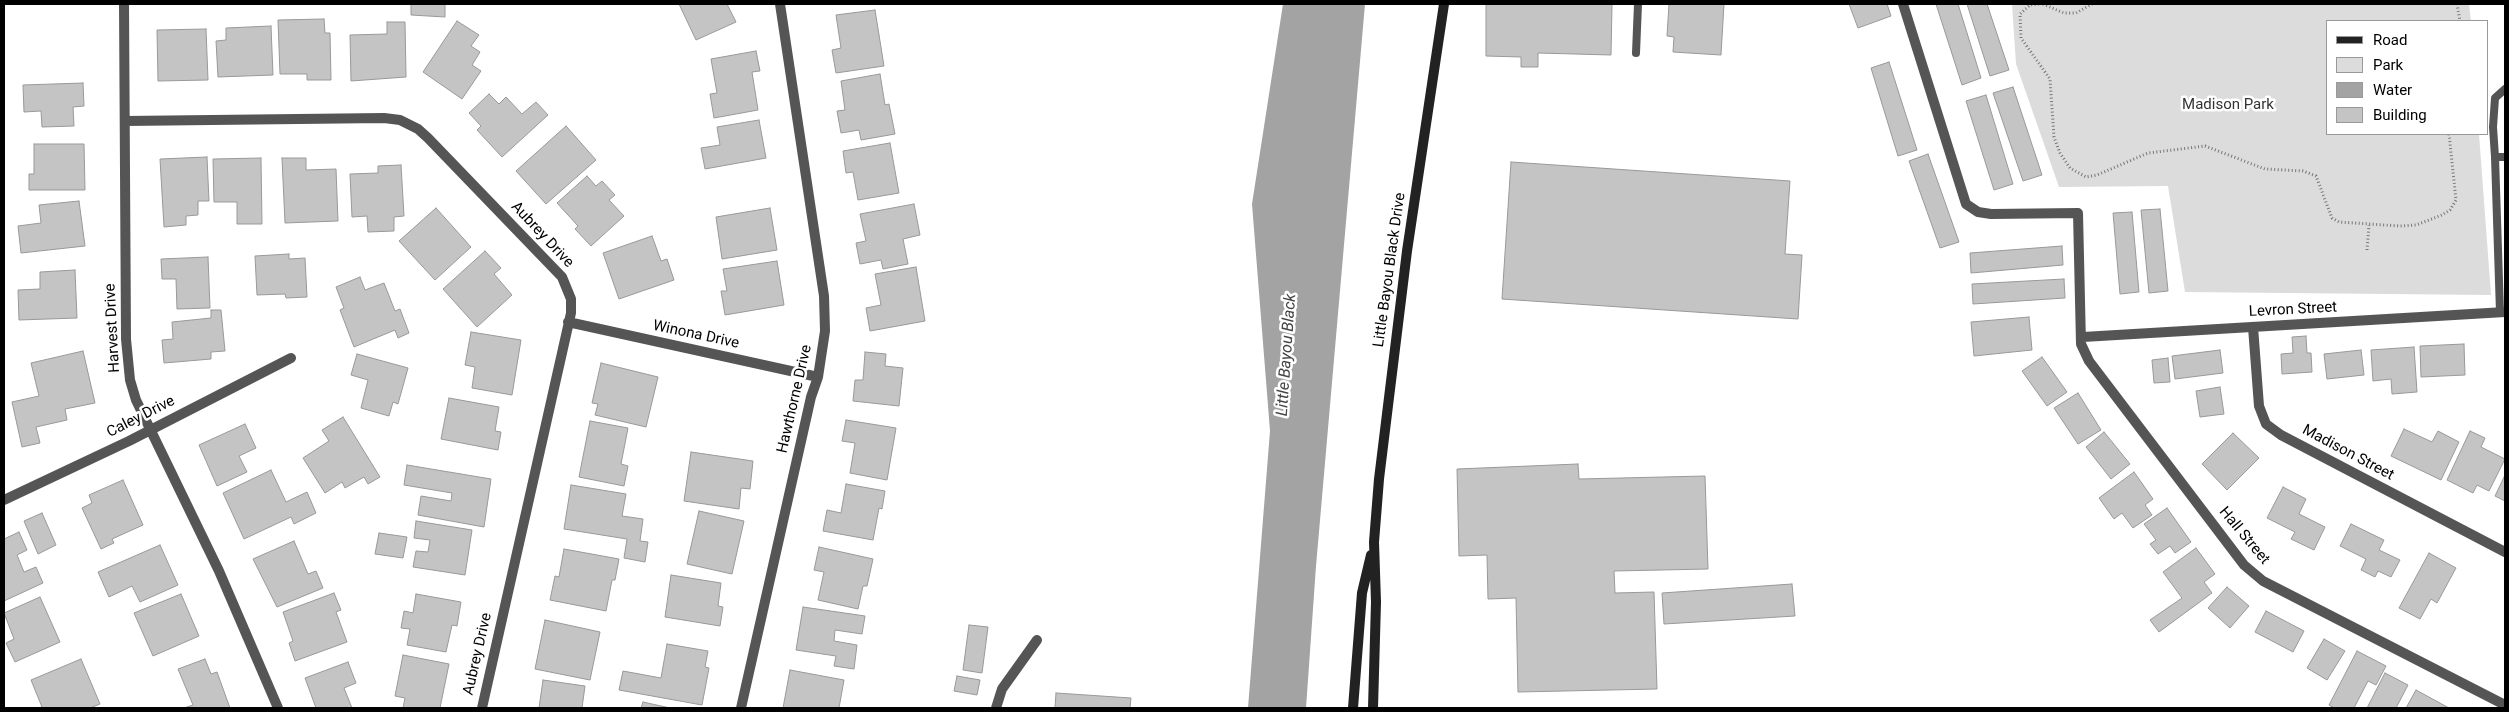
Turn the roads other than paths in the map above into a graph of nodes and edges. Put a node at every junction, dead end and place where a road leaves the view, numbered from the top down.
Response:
1 (124, 4) edge
2 (780, 4) edge
3 (1444, 4) edge
4 (1638, 4) edge
5 (1903, 4) edge
6 (1636, 53) dead end
7 (2505, 89) edge
8 (125, 120) junction
9 (2505, 156) edge
10 (2495, 157) junction
11 (2503, 312) edge
12 (568, 322) junction
13 (2253, 327) junction
14 (2083, 337) junction
15 (291, 358) dead end
16 (818, 377) junction
17 (151, 430) junction
18 (4, 500) edge
19 (1374, 542) junction
20 (2505, 552) edge
21 (1037, 640) dead end
22 (2505, 705) edge
23 (278, 708) edge
24 (482, 708) edge
25 (741, 708) edge
26 (996, 708) edge
27 (1353, 708) edge
28 (1373, 708) edge

1 - 8 street, Harvest Drive
2 - 16 street, Hawthorne Drive
3 - 19 main road, Little Bayou Black Drive
4 - 6 lane
5 - 14 street, Hall Street
7 - 10 lane
8 - 12 street, Aubrey Drive
8 - 17 street, Harvest Drive
9 - 10 lane
10 - 11 lane
11 - 13 street, Levron Street
12 - 16 street, Winona Drive
12 - 24 street, Aubrey Drive
13 - 14 street, Levron Street
13 - 20 street, Madison Street
14 - 22 street, Hall Street
15 - 17 street, Caley Drive
16 - 25 street, Hawthorne Drive
17 - 18 street, Caley Drive
17 - 23 street, Harvest Drive
19 - 27 main road, Little Bayou Black Drive
19 - 28 main road, Little Bayou Black Drive
21 - 26 street

